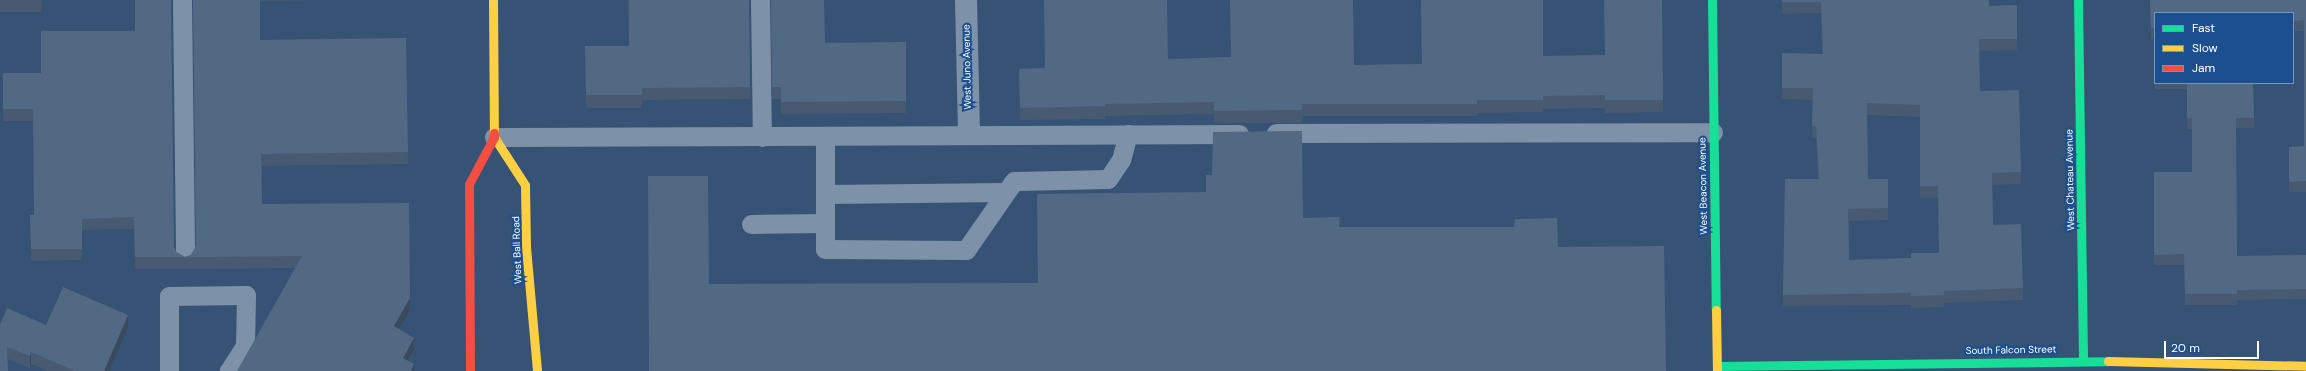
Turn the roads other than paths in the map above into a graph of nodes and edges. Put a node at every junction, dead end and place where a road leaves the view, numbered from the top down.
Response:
1 (182, 0) edge
2 (493, 0) edge
3 (760, 0) edge
4 (966, 0) edge
5 (1712, 0) edge
6 (2078, 0) edge
7 (1714, 132) junction
8 (968, 134) junction
9 (1128, 134) junction
10 (825, 136) junction
11 (494, 137) junction
12 (762, 137) junction
13 (1006, 192) junction
14 (825, 194) junction
15 (825, 223) junction
16 (751, 224) dead end
17 (186, 258) edge
18 (2083, 360) junction
19 (2306, 366) edge
20 (1717, 369) edge
21 (169, 371) edge
22 (229, 371) edge
23 (470, 371) edge
24 (536, 371) edge

1 - 17 lane
2 - 11 street
3 - 12 lane
4 - 8 street, West Juno Avenue
5 - 7 street, West Beacon Avenue
6 - 18 street, West Chateau Avenue
7 - 9 lane
7 - 20 street, West Beacon Avenue
8 - 9 lane
8 - 10 lane
9 - 13 lane
10 - 12 lane
10 - 14 lane
11 - 12 lane
11 - 23 street
11 - 24 street, West Ball Road
13 - 14 lane
13 - 15 lane
14 - 15 lane
15 - 16 lane
18 - 19 street, South Falcon Street
18 - 20 street, South Falcon Street
21 - 22 lane

